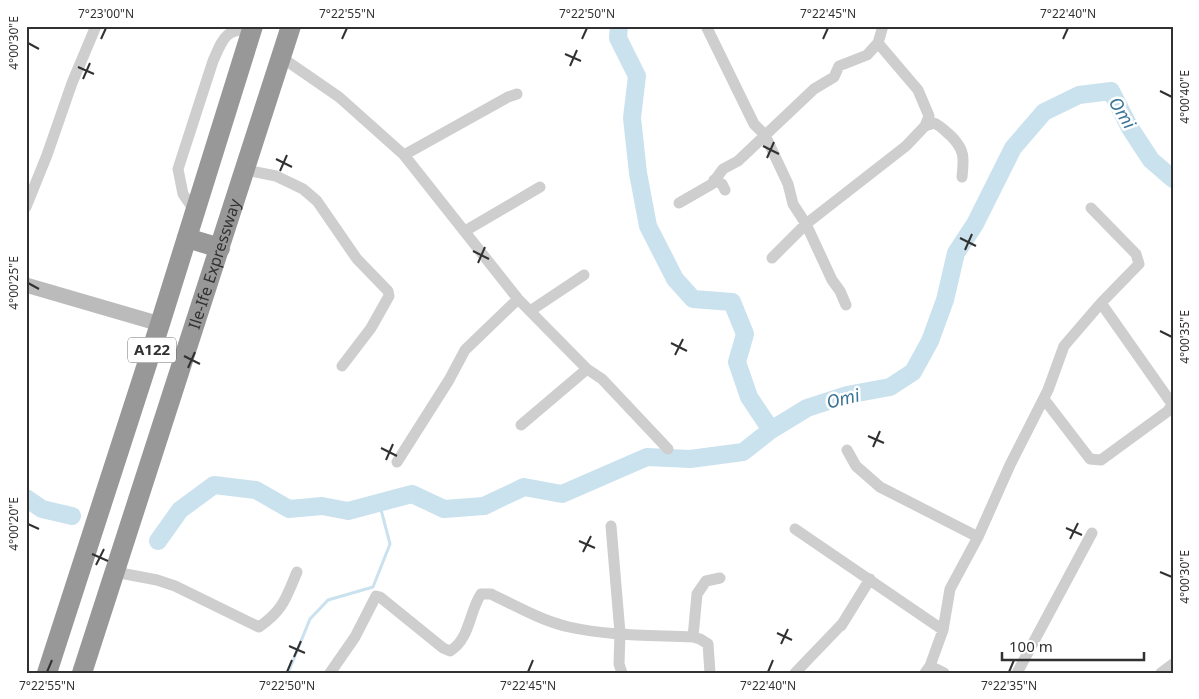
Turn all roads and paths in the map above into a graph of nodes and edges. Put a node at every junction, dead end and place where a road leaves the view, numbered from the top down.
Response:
1 (96, 26) edge
2 (291, 26) edge
3 (706, 26) edge
4 (884, 26) edge
5 (252, 28) edge
6 (878, 43) junction
7 (281, 57) junction
8 (517, 94) dead end
9 (925, 126) junction
10 (765, 136) junction
11 (404, 154) junction
12 (246, 170) junction
13 (962, 177) dead end
14 (714, 180) junction
15 (540, 187) dead end
16 (726, 190) dead end
17 (679, 203) dead end
18 (26, 207) edge
19 (1091, 208) dead end
20 (194, 210) junction
21 (806, 224) junction
22 (465, 231) junction
23 (187, 238) junction
24 (220, 248) junction
25 (772, 258) dead end
26 (584, 275) dead end
27 (26, 285) edge
28 (518, 299) junction
29 (1100, 303) junction
30 (846, 305) dead end
31 (530, 311) junction
32 (160, 324) junction
33 (342, 366) dead end
34 (587, 370) junction
35 (1044, 399) junction
36 (521, 425) dead end
37 (668, 449) dead end
38 (847, 450) dead end
39 (397, 462) dead end
40 (611, 526) dead end
41 (795, 530) dead end
42 (1092, 533) dead end
43 (978, 537) junction
44 (115, 572) junction
45 (297, 572) dead end
46 (720, 578) dead end
47 (870, 579) junction
48 (68, 608) junction
49 (101, 610) junction
50 (942, 630) junction
51 (620, 633) junction
52 (693, 637) junction
53 (1173, 664) edge
54 (928, 669) edge
55 (331, 672) edge
56 (47, 673) edge
57 (82, 673) edge
58 (622, 673) edge
59 (710, 673) edge
60 (795, 673) edge
61 (944, 673) edge
62 (1017, 673) edge
63 (1161, 673) edge

1 - 18 street
2 - 7 highway, Ile-Ife Expressway / A122
3 - 10 street
4 - 6 street
5 - 20 highway, Ile-Ife Expressway / A122
5 - 20 street
6 - 9 street
6 - 10 street
7 - 11 street
7 - 12 highway, Ile-Ife Expressway / A122
8 - 11 street
9 - 13 street
9 - 21 street
10 - 14 street
10 - 21 street
11 - 22 street
12 - 24 highway, Ile-Ife Expressway / A122
12 - 33 street
14 - 16 street
14 - 17 street
15 - 22 street
19 - 29 street
20 - 23 highway, Ile-Ife Expressway / A122
21 - 25 street
21 - 30 street
22 - 28 street
23 - 24 highway
23 - 32 highway, Ile-Ife Expressway / A122
24 - 44 highway, Ile-Ife Expressway / A122
26 - 31 street
27 - 32 street
28 - 31 street
28 - 39 street
29 - 35 street
29 - 35 street
31 - 34 street
32 - 48 highway, Ile-Ife Expressway / A122
34 - 36 street
34 - 37 street
35 - 43 street
38 - 43 street
40 - 51 street
41 - 47 street
42 - 62 street
43 - 50 street
44 - 45 street
44 - 49 highway, Ile-Ife Expressway / A122
46 - 52 street
47 - 50 street
47 - 60 street
48 - 49 highway
48 - 56 highway, Ile-Ife Expressway / A122
49 - 57 highway, Ile-Ife Expressway / A122
50 - 54 street
51 - 52 street
51 - 55 street
51 - 58 street
52 - 59 street
53 - 63 street
54 - 61 street

